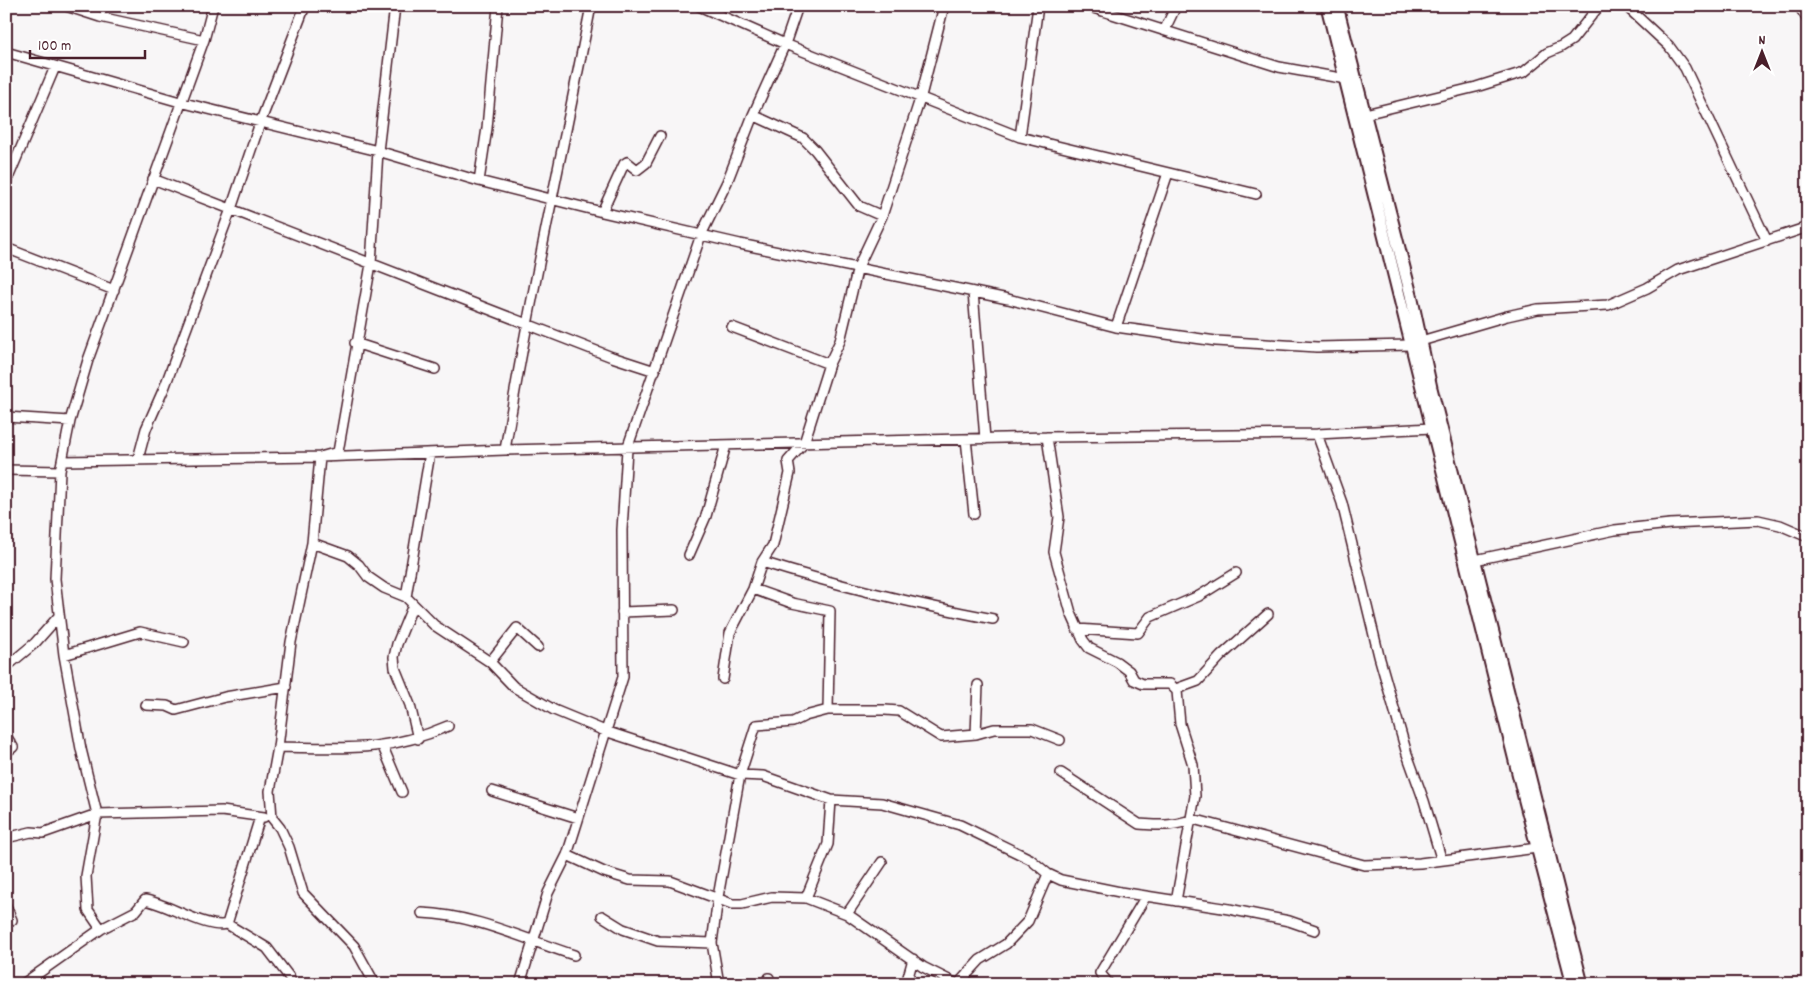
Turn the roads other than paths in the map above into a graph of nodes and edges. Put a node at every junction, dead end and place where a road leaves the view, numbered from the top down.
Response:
1 (66, 6) edge
2 (213, 6) edge
3 (305, 6) edge
4 (395, 6) edge
5 (498, 6) edge
6 (591, 6) edge
7 (699, 6) edge
8 (798, 6) edge
9 (944, 6) edge
10 (1038, 6) edge
11 (1087, 6) edge
12 (1176, 6) edge
13 (1327, 6) edge
14 (1338, 6) edge
15 (1599, 6) edge
16 (1626, 6) edge
17 (1799, 6) edge
18 (1808, 20) edge
19 (1165, 29) junction
20 (204, 40) junction
21 (785, 44) junction
22 (6, 52) edge
23 (55, 67) junction
24 (1346, 80) junction
25 (921, 96) junction
26 (180, 102) junction
27 (1365, 114) junction
28 (753, 115) junction
29 (260, 123) junction
30 (660, 136) dead end
31 (1020, 137) junction
32 (378, 151) junction
33 (1168, 173) junction
34 (153, 179) junction
35 (479, 181) junction
36 (6, 183) edge
37 (1256, 194) dead end
38 (554, 200) junction
39 (231, 209) junction
40 (602, 212) junction
41 (882, 216) junction
42 (1806, 230) edge
43 (701, 235) junction
44 (1767, 241) junction
45 (6, 248) edge
46 (371, 264) junction
47 (858, 267) junction
48 (114, 290) junction
49 (973, 292) junction
50 (1406, 296) junction
51 (526, 323) junction
52 (732, 327) dead end
53 (1116, 327) junction
54 (355, 343) junction
55 (1416, 343) junction
56 (829, 364) junction
57 (435, 369) dead end
58 (655, 371) junction
59 (6, 417) edge
60 (70, 421) junction
61 (1432, 428) junction
62 (1317, 434) junction
63 (1047, 438) junction
64 (966, 439) junction
65 (985, 439) junction
66 (804, 443) junction
67 (726, 446) junction
68 (627, 449) junction
69 (505, 450) junction
70 (430, 452) junction
71 (320, 457) junction
72 (138, 459) junction
73 (62, 461) junction
74 (6, 470) edge
75 (60, 471) junction
76 (974, 514) dead end
77 (1808, 537) edge
78 (312, 543) junction
79 (689, 555) dead end
80 (1475, 560) junction
81 (762, 562) junction
82 (1236, 573) dead end
83 (753, 589) junction
84 (406, 597) junction
85 (413, 605) junction
86 (674, 610) dead end
87 (622, 612) junction
88 (1268, 614) dead end
89 (59, 616) junction
90 (992, 619) dead end
91 (1077, 629) junction
92 (184, 642) dead end
93 (538, 647) dead end
94 (64, 655) junction
95 (490, 662) junction
96 (6, 667) edge
97 (723, 679) dead end
98 (978, 685) dead end
99 (286, 687) junction
100 (1176, 689) junction
101 (146, 705) dead end
102 (828, 710) junction
103 (448, 726) dead end
104 (604, 731) junction
105 (976, 734) junction
106 (6, 736) edge
107 (418, 739) junction
108 (1060, 740) dead end
109 (383, 747) junction
110 (278, 748) junction
111 (6, 752) edge
112 (1061, 773) dead end
113 (740, 775) junction
114 (492, 791) dead end
115 (402, 792) dead end
116 (831, 800) junction
117 (97, 814) junction
118 (260, 817) junction
119 (272, 818) junction
120 (578, 818) junction
121 (1193, 819) junction
122 (6, 838) edge
123 (1537, 848) junction
124 (566, 855) junction
125 (1440, 858) junction
126 (882, 862) dead end
127 (1048, 874) junction
128 (1146, 896) junction
129 (718, 897) junction
130 (806, 898) junction
131 (1176, 901) junction
132 (6, 906) edge
133 (422, 913) dead end
134 (847, 914) junction
135 (602, 916) dead end
136 (12, 920) dead end
137 (227, 924) junction
138 (102, 929) junction
139 (1315, 930) dead end
140 (532, 942) junction
141 (712, 943) junction
142 (574, 955) dead end
143 (913, 959) junction
144 (1575, 976) edge
145 (290, 978) dead end
146 (23, 984) edge
147 (375, 984) edge
148 (520, 984) edge
149 (719, 984) edge
150 (906, 984) edge
151 (957, 984) edge
152 (1109, 984) edge
153 (1582, 984) edge

1 - 20 street
2 - 20 street
3 - 29 street
4 - 32 street
5 - 35 street
6 - 38 street
7 - 21 street
8 - 21 street
9 - 25 street
10 - 31 street
11 - 19 street
12 - 19 street
13 - 24 street
14 - 27 street
15 - 27 street
16 - 44 street
17 - 18 street
19 - 24 street
20 - 26 street
21 - 25 street
21 - 28 street
22 - 23 street
23 - 26 street
23 - 36 street
24 - 50 street
25 - 31 street
25 - 41 street
26 - 29 street
26 - 34 street
27 - 50 street
28 - 41 street
28 - 43 street
29 - 32 street
29 - 39 street
30 - 40 street
31 - 33 street
32 - 35 street
32 - 46 street
33 - 37 street
33 - 53 street
34 - 39 street
34 - 48 street
35 - 38 street
38 - 40 street
38 - 51 street
39 - 46 street
39 - 72 street
40 - 43 street
41 - 47 street
42 - 44 street
43 - 47 street
43 - 58 street
44 - 55 street
45 - 48 street
46 - 51 street
46 - 54 street
47 - 49 street
47 - 56 street
48 - 60 street
49 - 53 street
49 - 65 street
50 - 55 street
51 - 58 street
51 - 69 street
52 - 56 street
53 - 55 street
54 - 57 street
54 - 71 street
55 - 61 street
55 - 80 street
56 - 66 street
58 - 68 street
59 - 60 street
60 - 73 street
61 - 62 street
61 - 123 street
62 - 63 street
62 - 125 street
63 - 65 street
63 - 91 street
64 - 65 street
64 - 66 street
64 - 76 street
66 - 67 street
66 - 81 street
67 - 68 street
67 - 79 street
68 - 69 street
68 - 87 street
69 - 70 street
70 - 71 street
70 - 84 street
71 - 72 street
71 - 78 street
72 - 73 street
73 - 75 street
74 - 75 street
75 - 89 street
77 - 80 street
78 - 84 street
78 - 99 street
80 - 144 street
81 - 83 street
81 - 90 street
82 - 91 street
83 - 97 street
83 - 102 street
84 - 85 street
85 - 95 street
85 - 107 street
86 - 87 street
87 - 104 street
88 - 100 street
89 - 94 street
89 - 96 street
91 - 100 street
92 - 94 street
93 - 95 street
94 - 117 street
95 - 104 street
98 - 105 street
99 - 101 street
99 - 110 street
100 - 121 street
102 - 105 street
102 - 113 street
103 - 107 street
104 - 113 street
104 - 120 street
105 - 108 street
106 - 111 street
107 - 109 street
109 - 110 street
109 - 115 street
110 - 119 street
112 - 121 street
113 - 116 street
113 - 129 street
114 - 120 street
116 - 127 street
116 - 130 street
117 - 118 street
117 - 122 street
117 - 138 street
118 - 119 street
118 - 137 street
119 - 147 street
120 - 124 street
121 - 125 street
121 - 131 street
123 - 125 street
123 - 144 street
124 - 129 street
124 - 140 street
126 - 134 street
127 - 128 street
127 - 151 street
128 - 131 street
128 - 152 street
129 - 130 street
129 - 141 street
130 - 134 street
131 - 139 street
132 - 136 street
133 - 140 street
134 - 143 street
135 - 141 street
137 - 138 street
137 - 145 street
138 - 146 street
140 - 142 street
140 - 148 street
141 - 149 street
143 - 150 street
143 - 151 street
144 - 153 street

